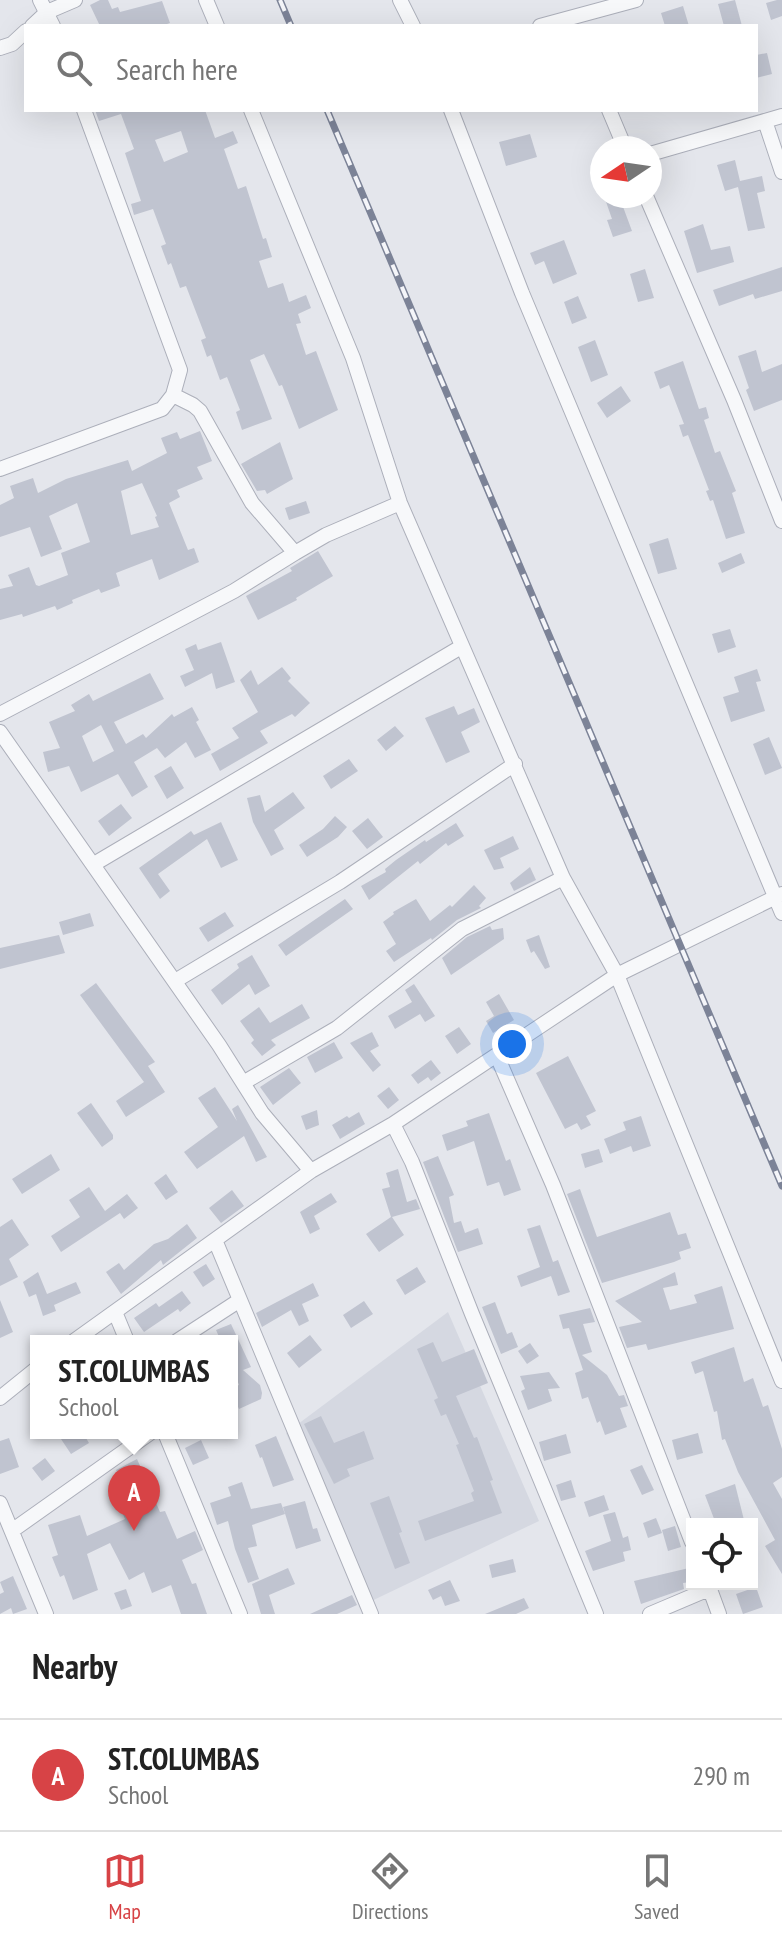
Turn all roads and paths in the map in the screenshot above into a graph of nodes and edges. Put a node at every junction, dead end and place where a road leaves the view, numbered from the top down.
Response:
1 (75, 0) edge
2 (206, 0) edge
3 (400, 0) edge
4 (636, 0) edge
5 (47, 13) edge
6 (578, 22) edge
7 (216, 24) edge
8 (412, 24) edge
9 (24, 33) edge
10 (0, 48) edge
11 (85, 112) edge
12 (252, 112) edge
13 (452, 112) edge
14 (610, 112) edge
15 (782, 116) edge
16 (765, 121) junction
17 (620, 136) edge
18 (662, 151) edge
19 (782, 172) edge
20 (651, 208) edge
21 (173, 395) junction
22 (0, 469) edge
23 (400, 503) junction
24 (782, 521) edge
25 (295, 553) junction
26 (461, 647) junction
27 (0, 714) edge
28 (0, 732) edge
29 (515, 764) junction
30 (94, 864) junction
31 (563, 878) junction
32 (778, 895) edge
33 (782, 913) edge
34 (617, 975) junction
35 (175, 981) junction
36 (497, 1056) junction
37 (243, 1083) junction
38 (393, 1124) junction
39 (311, 1171) junction
40 (215, 1240) junction
41 (240, 1300) junction
42 (115, 1312) junction
43 (82, 1335) edge
44 (125, 1335) edge
45 (186, 1335) edge
46 (30, 1374) edge
47 (782, 1381) edge
48 (0, 1398) edge
49 (142, 1439) edge
50 (167, 1439) edge
51 (0, 1503) edge
52 (686, 1527) edge
53 (13, 1530) junction
54 (702, 1590) edge
55 (709, 1590) edge
56 (46, 1614) edge
57 (240, 1614) edge
58 (371, 1614) edge
59 (596, 1614) edge
60 (650, 1614) edge
61 (719, 1614) edge

1 - 5 street
2 - 7 street
3 - 8 street
4 - 6 street
9 - 10 street
11 - 21 street
12 - 23 street
13 - 32 street
14 - 17 street
15 - 16 street
16 - 18 street
16 - 19 street
20 - 24 street
21 - 22 street
21 - 25 street
23 - 25 street
23 - 26 street
25 - 27 street
26 - 29 street
26 - 30 street
28 - 30 street
29 - 31 street
29 - 35 street
30 - 35 street
31 - 34 street
31 - 37 street
32 - 33 street
32 - 34 street
34 - 36 street
34 - 47 street
35 - 37 street
36 - 38 street
36 - 52 street
37 - 39 street
38 - 39 street
38 - 59 street
39 - 40 street
40 - 41 street
40 - 42 street
41 - 45 street
41 - 58 street
42 - 43 street
42 - 44 street
46 - 48 street
49 - 53 street
50 - 57 street
51 - 53 street
53 - 56 street
54 - 60 street
55 - 61 street

